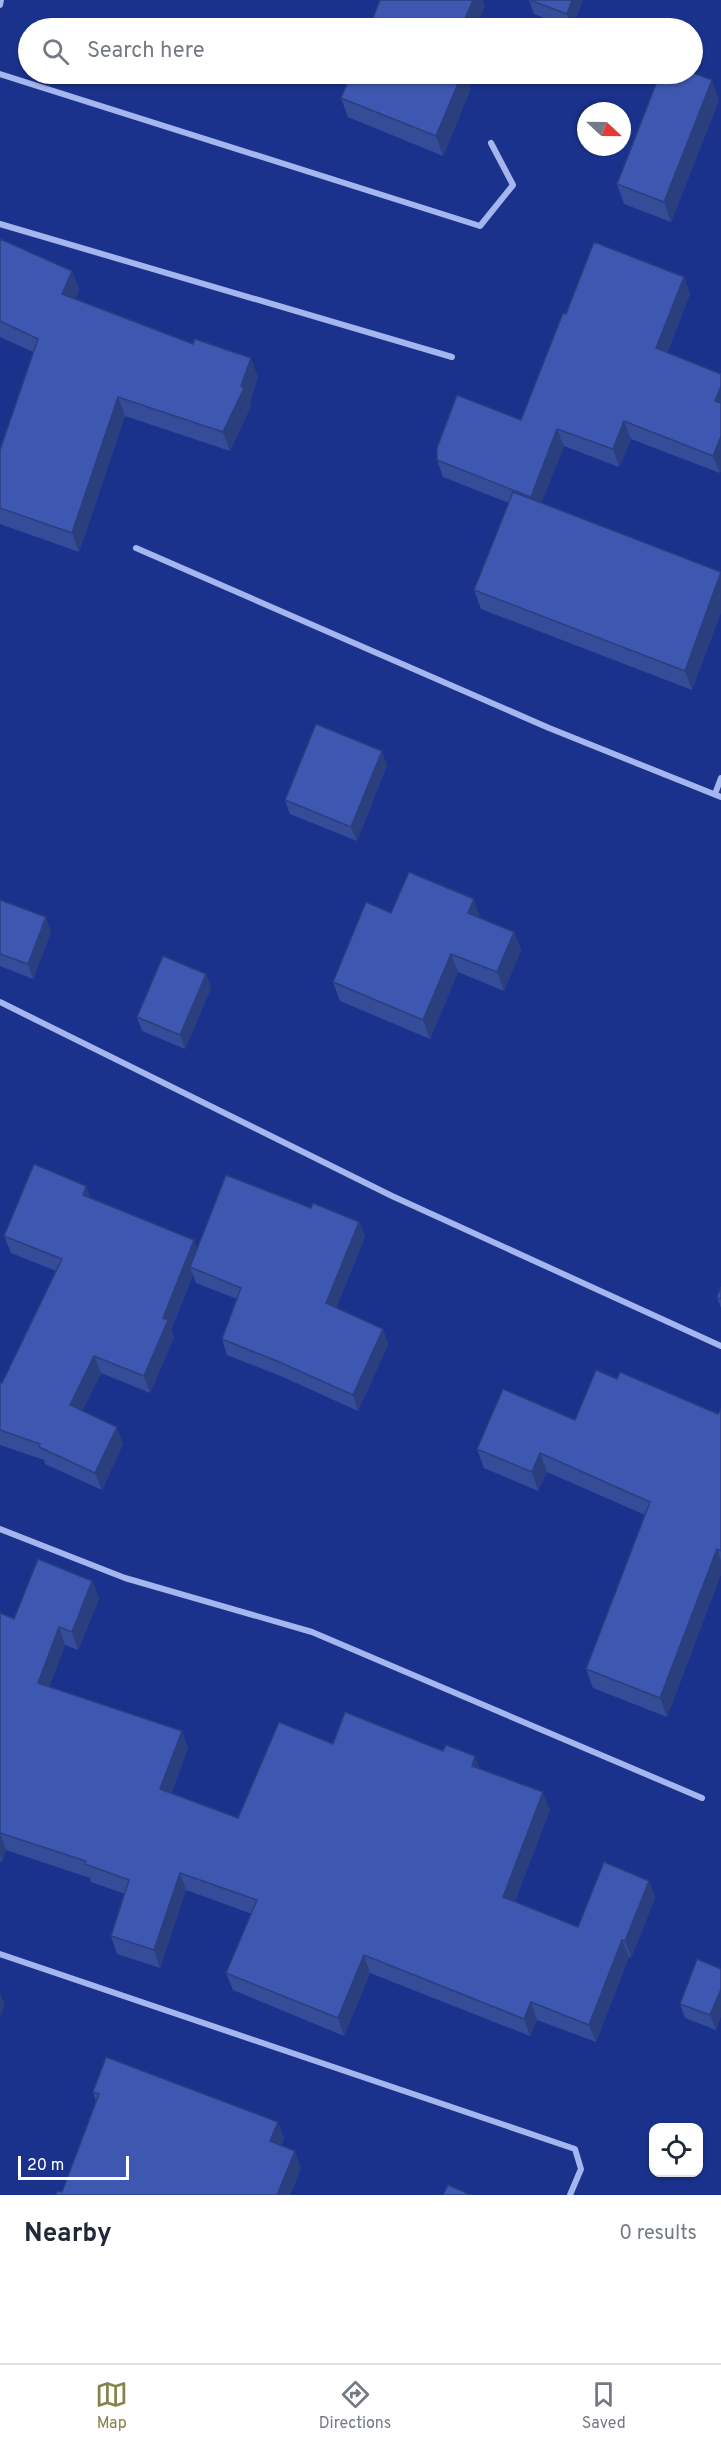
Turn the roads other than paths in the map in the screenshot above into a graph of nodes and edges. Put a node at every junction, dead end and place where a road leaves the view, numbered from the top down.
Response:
1 (1, 0) edge
2 (0, 5) edge
3 (0, 74) edge
4 (18, 80) edge
5 (32, 84) edge
6 (491, 143) dead end
7 (0, 224) edge
8 (452, 357) dead end
9 (136, 548) dead end
10 (721, 778) edge
11 (718, 795) edge
12 (0, 1002) edge
13 (721, 1346) edge
14 (0, 1529) edge
15 (702, 1798) dead end
16 (0, 1954) edge
17 (570, 2195) edge

1 - 2 street
3 - 4 street
5 - 6 street
7 - 8 street
9 - 11 street
10 - 11 street
12 - 13 street
14 - 15 street
16 - 17 street

